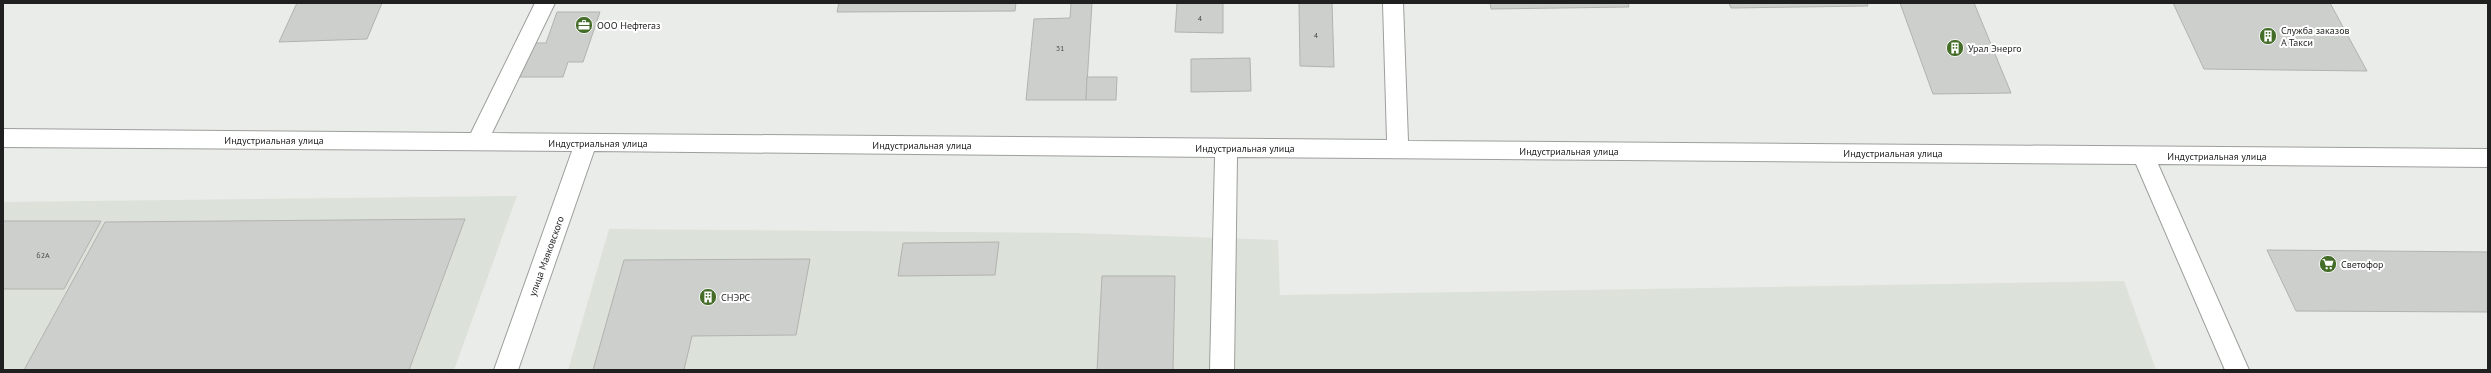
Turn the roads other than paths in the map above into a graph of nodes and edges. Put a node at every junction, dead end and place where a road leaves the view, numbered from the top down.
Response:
1 (545, 3) edge
2 (1393, 3) edge
3 (3, 138) edge
4 (477, 142) junction
5 (586, 143) junction
6 (1226, 148) junction
7 (1398, 149) junction
8 (2143, 155) junction
9 (2488, 158) edge
10 (506, 370) edge
11 (1222, 370) edge
12 (2237, 370) edge

1 - 4 street
2 - 7 street
3 - 4 street, Индустриальная улица
4 - 5 street, Индустриальная улица
5 - 6 street, Индустриальная улица
5 - 10 street, улица Маяковского
6 - 7 street, Индустриальная улица
6 - 11 street
7 - 8 street, Индустриальная улица
8 - 9 street, Индустриальная улица
8 - 12 street

